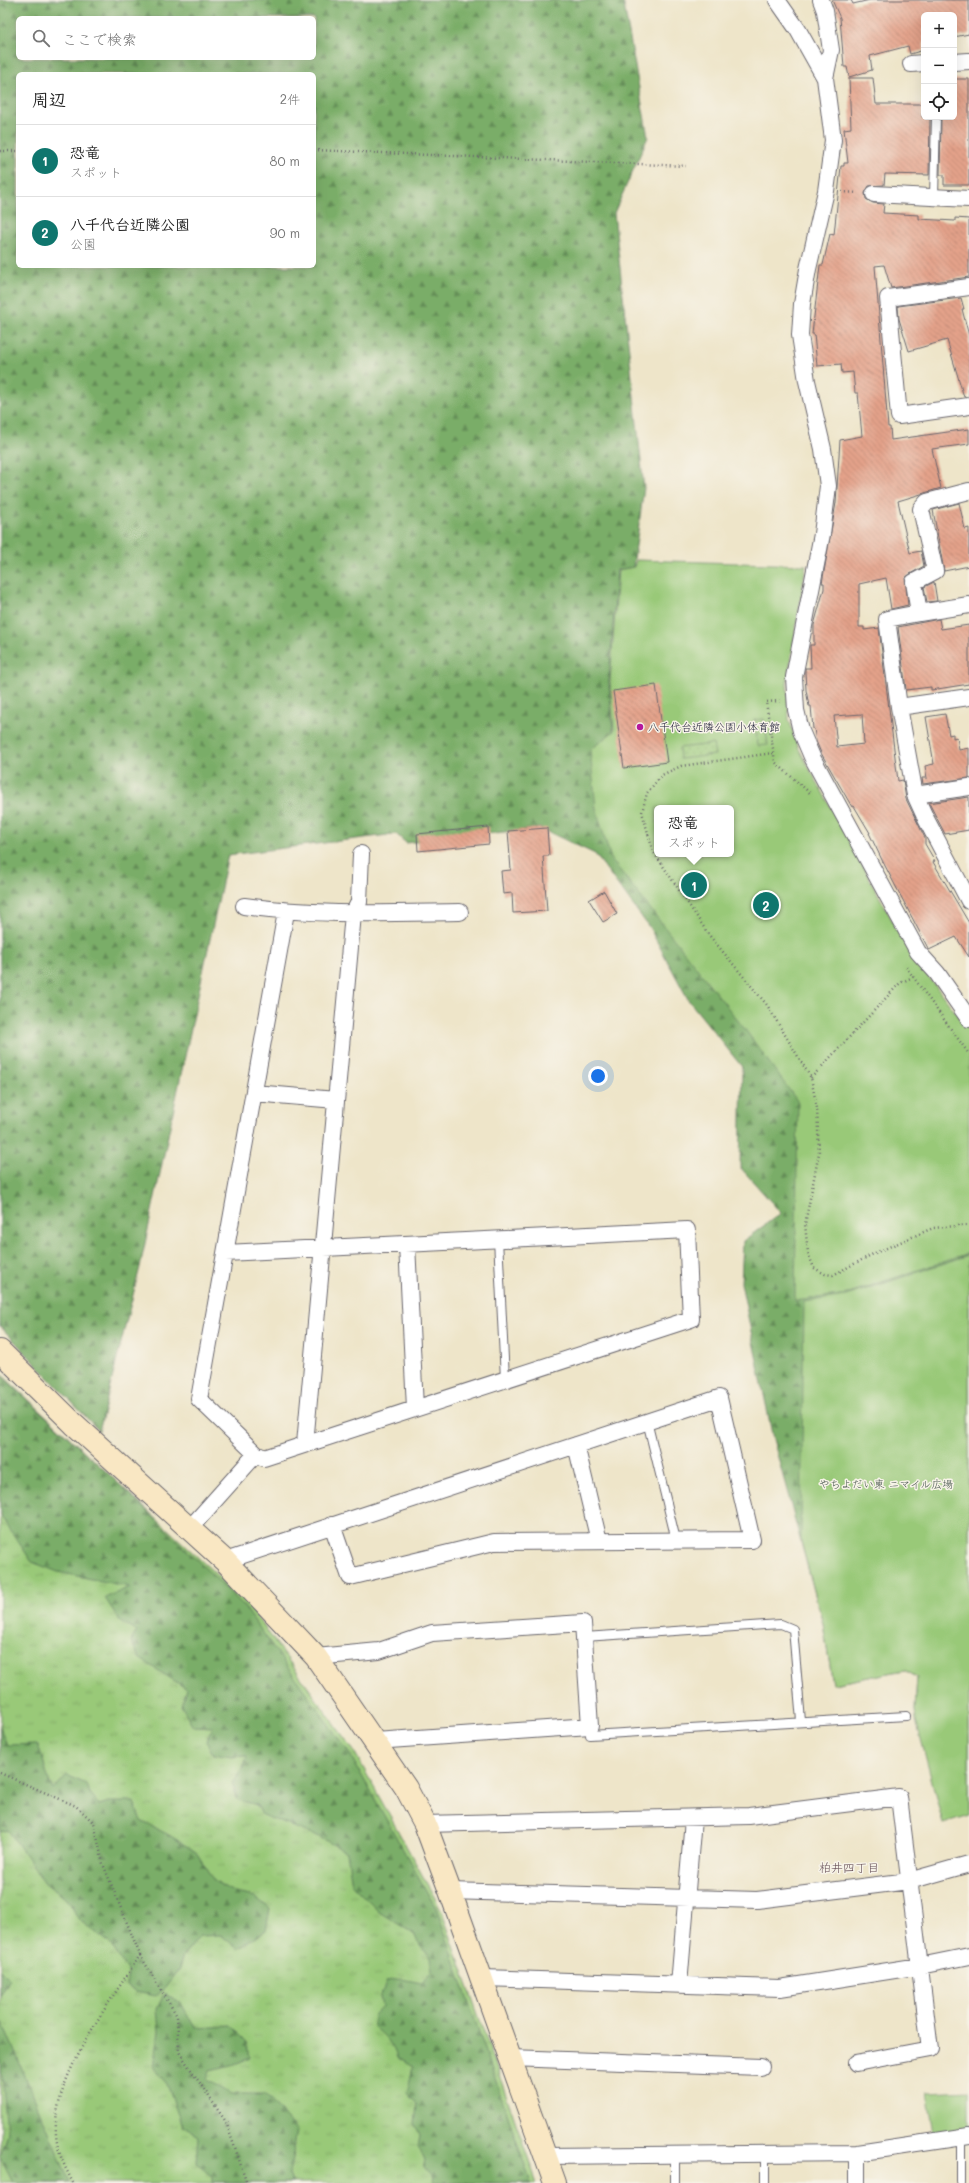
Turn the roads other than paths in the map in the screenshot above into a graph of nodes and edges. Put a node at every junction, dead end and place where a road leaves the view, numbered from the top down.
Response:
1 (778, 0) edge
2 (821, 0) edge
3 (969, 61) edge
4 (957, 62) edge
5 (825, 78) junction
6 (936, 120) edge
7 (874, 194) road end
8 (934, 197) junction
9 (969, 199) edge
10 (969, 288) edge
11 (969, 406) edge
12 (969, 491) edge
13 (969, 605) edge
14 (919, 613) junction
15 (969, 697) edge
16 (899, 707) junction
17 (969, 787) edge
18 (915, 794) junction
19 (361, 854) dead end
20 (963, 878) edge
21 (969, 901) edge
22 (244, 906) dead end
23 (286, 912) junction
24 (460, 912) dead end
25 (353, 914) junction
26 (969, 1019) edge
27 (254, 1094) junction
28 (336, 1100) junction
29 (498, 1239) junction
30 (407, 1244) junction
31 (323, 1248) junction
32 (225, 1253) junction
33 (0, 1351) edge
34 (505, 1379) junction
35 (415, 1408) junction
36 (647, 1421) junction
37 (305, 1444) junction
38 (576, 1445) junction
39 (256, 1454) junction
40 (332, 1524) junction
41 (190, 1528) junction
42 (676, 1540) junction
43 (599, 1542) junction
44 (225, 1561) junction
45 (584, 1637) junction
46 (316, 1657) junction
47 (906, 1716) dead end
48 (801, 1722) junction
49 (590, 1726) junction
50 (375, 1741) junction
51 (692, 1819) junction
52 (425, 1824) junction
53 (969, 1864) edge
54 (909, 1881) junction
55 (450, 1891) junction
56 (686, 1898) junction
57 (969, 1956) edge
58 (920, 1966) junction
59 (482, 1978) junction
60 (679, 1985) junction
61 (510, 2058) junction
62 (856, 2063) dead end
63 (761, 2067) dead end
64 (965, 2136) edge
65 (857, 2153) junction
66 (765, 2154) junction
67 (675, 2155) junction
68 (545, 2156) junction
69 (555, 2183) edge
70 (675, 2183) edge
71 (766, 2183) edge
72 (857, 2183) edge
73 (961, 2183) edge

1 - 5 street
2 - 5 street
3 - 4 street
5 - 26 street
6 - 8 lane
7 - 8 street
8 - 9 street
10 - 11 street
12 - 14 street
13 - 14 street
14 - 16 street
15 - 16 street
16 - 18 street
17 - 18 street
18 - 20 street
19 - 25 street
20 - 21 street
22 - 23 street
23 - 25 street
23 - 27 street
24 - 25 street
25 - 28 street
27 - 28 street
27 - 32 street
28 - 31 street
29 - 30 street
29 - 34 lane
29 - 34 street
30 - 31 street
30 - 35 street
31 - 32 street
31 - 37 street
32 - 39 street
33 - 41 street
34 - 35 street
35 - 37 street
36 - 38 street
36 - 42 lane
36 - 42 street
37 - 39 street
38 - 40 street
38 - 43 street
39 - 41 street
40 - 43 street
40 - 44 street
41 - 44 street
42 - 43 street
44 - 46 street
45 - 46 street
45 - 48 lane
45 - 49 street
46 - 50 street
47 - 48 lane
48 - 49 lane
49 - 50 street
50 - 52 street
51 - 52 street
51 - 54 street
51 - 56 street
52 - 55 street
53 - 54 street
54 - 56 street
54 - 58 street
55 - 56 street
55 - 59 street
56 - 60 street
57 - 58 street
58 - 60 street
58 - 62 street
59 - 60 street
59 - 61 street
61 - 63 street
61 - 68 street
64 - 65 street
64 - 73 lane
65 - 66 street
65 - 72 street
66 - 67 street
66 - 71 lane
67 - 68 street
67 - 70 lane
68 - 69 street

